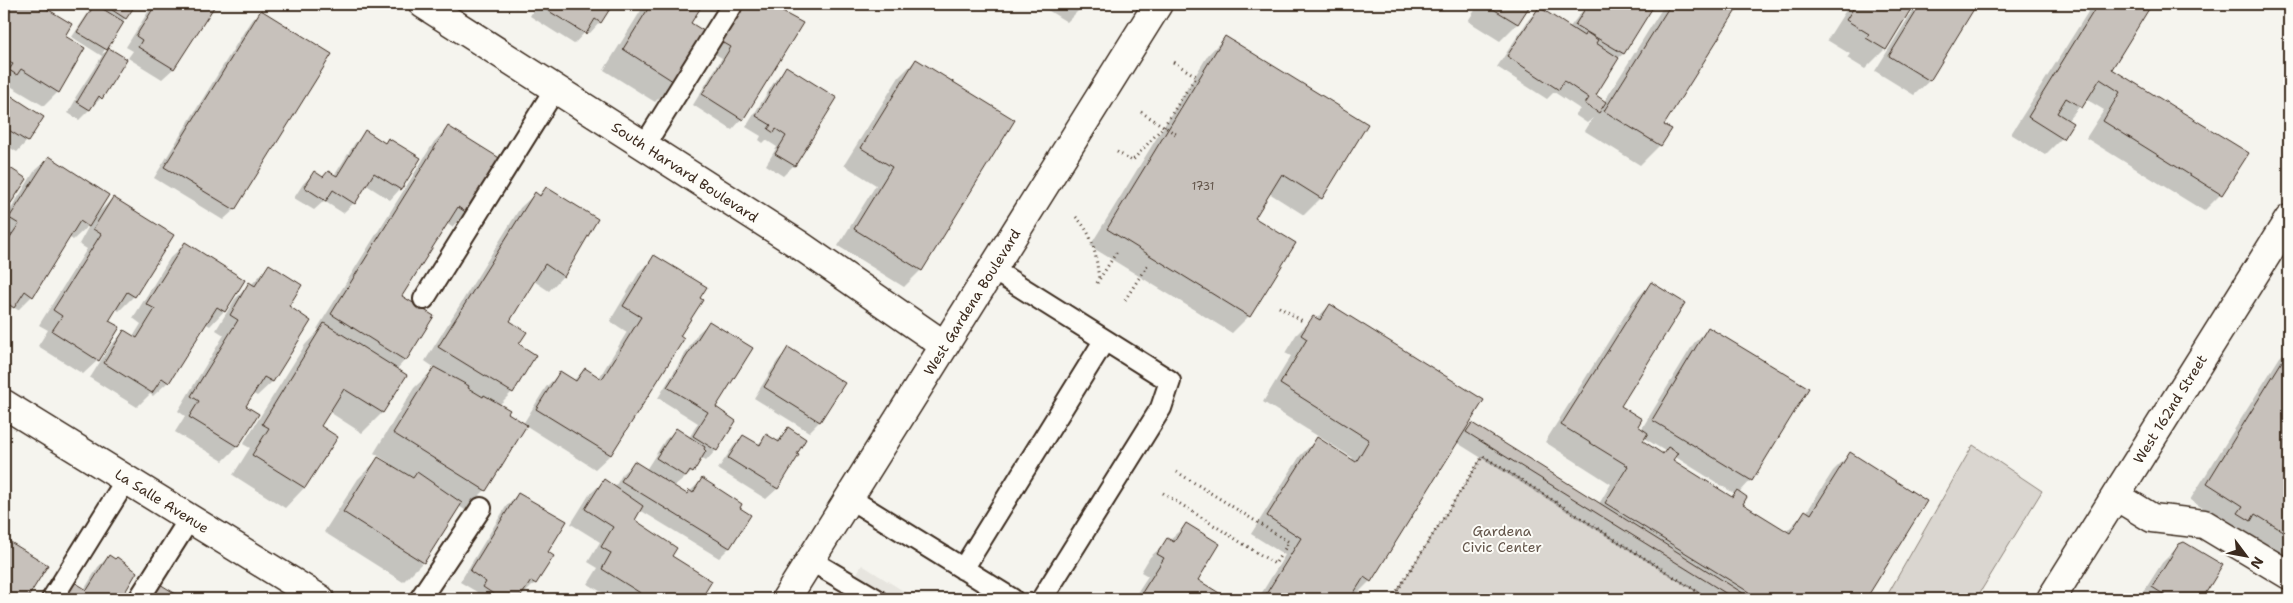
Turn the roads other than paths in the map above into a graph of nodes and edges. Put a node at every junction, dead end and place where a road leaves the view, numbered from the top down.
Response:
1 (423, 4) edge
2 (1158, 4) edge
3 (731, 7) dead end
4 (555, 89) junction
5 (644, 146) junction
6 (2287, 228) edge
7 (992, 269) junction
8 (424, 299) dead end
9 (1104, 341) junction
10 (944, 345) junction
11 (4, 404) edge
12 (126, 480) junction
13 (2116, 496) junction
14 (849, 498) junction
15 (481, 508) dead end
16 (190, 518) junction
17 (810, 560) junction
18 (963, 569) junction
19 (2289, 575) edge
20 (316, 598) edge
21 (52, 599) edge
22 (139, 599) edge
23 (420, 599) edge
24 (786, 599) edge
25 (876, 599) edge
26 (1012, 599) edge
27 (1042, 599) edge
28 (2051, 599) edge

1 - 4 street, South Harvard Boulevard
2 - 7 street, West Gardena Boulevard
3 - 5 lane
4 - 5 street, South Harvard Boulevard
4 - 8 lane
5 - 10 street, South Harvard Boulevard
6 - 13 street, West 162nd Street
7 - 9 lane
7 - 10 street, West Gardena Boulevard
9 - 18 lane
9 - 27 lane
10 - 14 street, West Gardena Boulevard
11 - 12 street, La Salle Avenue
12 - 16 street, La Salle Avenue
12 - 21 lane
13 - 19 street
13 - 28 street, West 162nd Street
14 - 17 street, West Gardena Boulevard
14 - 18 lane
15 - 23 lane
16 - 20 street, La Salle Avenue
16 - 22 lane
17 - 24 street, West Gardena Boulevard
17 - 25 lane
18 - 26 lane

